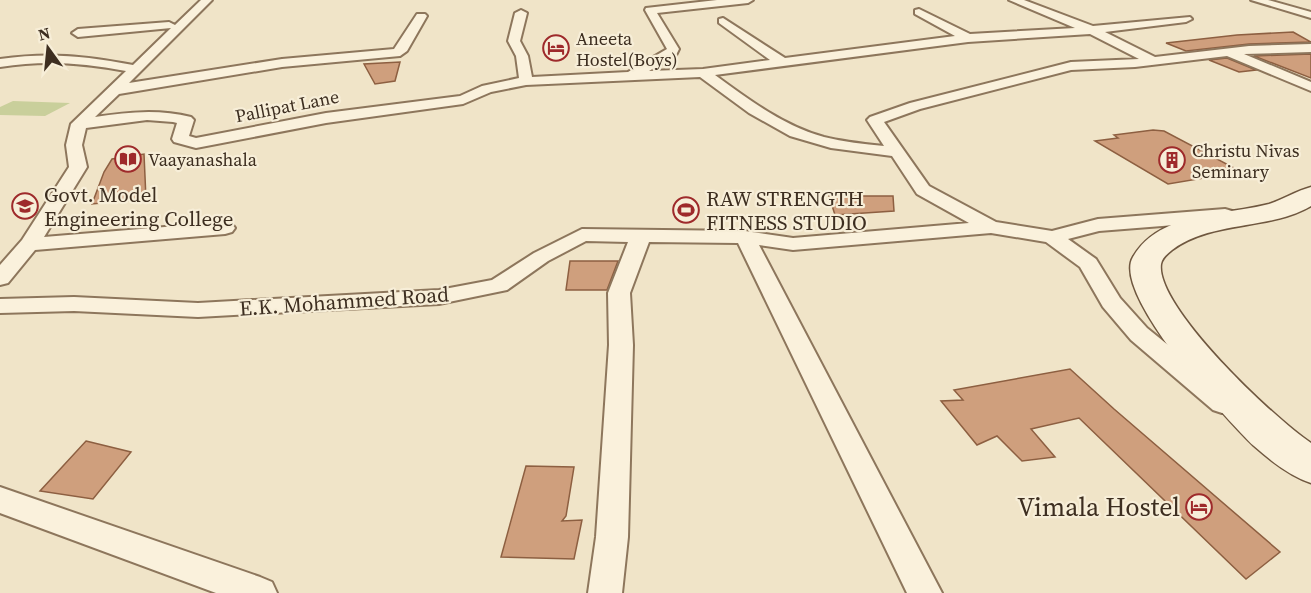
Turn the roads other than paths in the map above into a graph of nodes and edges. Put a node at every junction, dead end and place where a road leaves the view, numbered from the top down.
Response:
1 (207, 0) edge
2 (748, 0) edge
3 (1014, 0) edge
4 (1256, 0) edge
5 (707, 2) edge
6 (919, 12) dead end
7 (521, 13) dead end
8 (1311, 15) edge
9 (421, 16) dead end
10 (1186, 19) dead end
11 (88, 20) dead end
12 (723, 21) dead end
13 (169, 25) dead end
14 (1092, 30) junction
15 (968, 38) junction
16 (68, 46) junction
17 (1311, 48) edge
18 (1228, 52) junction
19 (780, 61) junction
20 (1154, 61) junction
21 (0, 63) edge
22 (135, 69) junction
23 (704, 73) junction
24 (629, 76) junction
25 (526, 81) junction
26 (1311, 87) edge
27 (114, 90) junction
28 (79, 124) junction
29 (897, 152) junction
30 (1311, 195) edge
31 (1265, 212) junction
32 (991, 227) junction
33 (225, 228) dead end
34 (641, 235) junction
35 (745, 237) junction
36 (1052, 237) junction
37 (29, 244) junction
38 (0, 278) edge
39 (0, 306) edge
40 (1273, 438) junction
41 (1311, 466) edge
42 (0, 500) edge
43 (261, 593) edge
44 (605, 593) edge
45 (925, 593) edge

1 - 22 street
2 - 5 street
3 - 14 street
4 - 8 street
5 - 24 street
6 - 15 street
7 - 25 street
9 - 27 street
10 - 14 street
11 - 16 street
12 - 19 street
13 - 16 street
14 - 15 street
14 - 20 street
15 - 19 street
16 - 21 street
16 - 22 street
17 - 18 street
18 - 20 street
18 - 26 street
19 - 23 street
20 - 29 street
22 - 27 street
23 - 24 street
23 - 29 street
24 - 25 street
25 - 28 street, Pallipat Lane
27 - 28 street
28 - 37 street
29 - 32 street
30 - 31 main road
31 - 36 street
31 - 40 main road
32 - 35 street, E.K. Mohammed Road
32 - 36 street, E.K. Mohammed Road
33 - 37 street
34 - 35 street, E.K. Mohammed Road
34 - 39 street, E.K. Mohammed Road
34 - 44 street
35 - 45 street
36 - 40 street, E.K. Mohammed Road
37 - 38 street
40 - 41 main road
42 - 43 street

